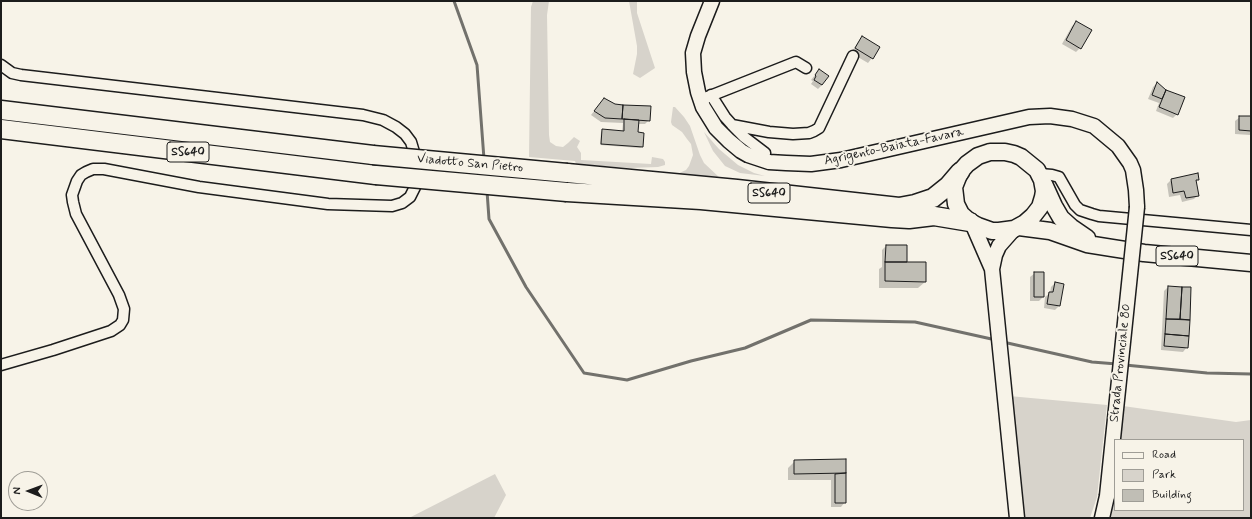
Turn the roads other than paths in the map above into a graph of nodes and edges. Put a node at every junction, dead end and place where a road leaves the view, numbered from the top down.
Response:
1 (712, 1) edge
2 (853, 56) dead end
3 (1, 65) edge
4 (806, 68) dead end
5 (706, 97) junction
6 (1, 105) edge
7 (1, 110) edge
8 (38, 114) junction
9 (732, 125) junction
10 (1, 129) edge
11 (1, 142) edge
12 (164, 149) junction
13 (763, 161) junction
14 (960, 172) junction
15 (1041, 177) junction
16 (1137, 207) joint
17 (971, 222) junction
18 (1016, 228) junction
19 (1251, 230) edge
20 (1102, 247) junction
21 (1251, 263) edge
22 (992, 269) junction
23 (1, 365) edge
24 (1017, 518) edge
25 (1102, 518) edge

1 - 5 street, Agrigento-Baiata-Favara
2 - 9 street
3 - 23 street
4 - 5 street
5 - 9 street
5 - 13 street, Agrigento-Baiata-Favara
6 - 8 highway
7 - 8 highway, SS640
8 - 14 highway, Viadotto San Pietro / SS640, bridge
9 - 13 street
10 - 12 highway, SS640
11 - 12 highway
12 - 17 highway, Viadotto San Pietro / SS640, bridge
13 - 16 street, Agrigento-Baiata-Favara
14 - 15 main road
14 - 17 main road
15 - 18 main road
15 - 19 street
15 - 20 main road
16 - 25 street, Strada Provinciale 80, bridge
17 - 18 main road
17 - 22 street
18 - 20 main road
18 - 22 street
20 - 21 main road, SS640
22 - 24 street

